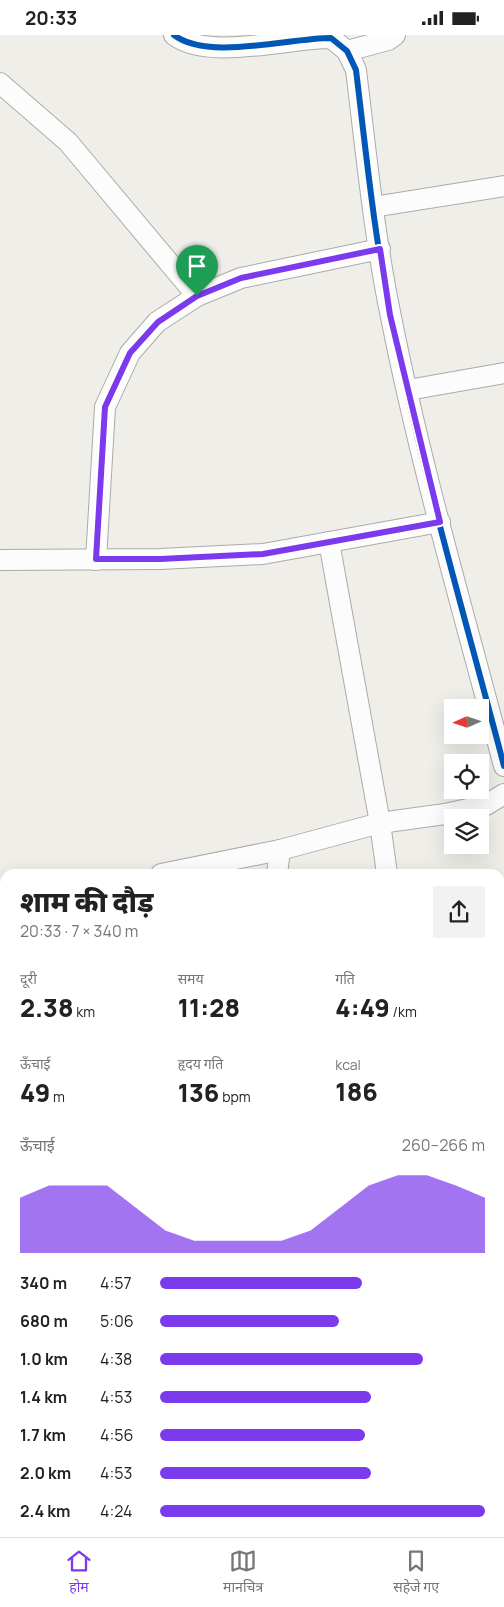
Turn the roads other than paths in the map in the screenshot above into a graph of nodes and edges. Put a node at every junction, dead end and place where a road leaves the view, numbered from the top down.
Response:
1 (174, 35) edge
2 (395, 35) edge
3 (347, 51) junction
4 (0, 83) edge
5 (504, 186) edge
6 (373, 207) junction
7 (380, 249) junction
8 (197, 296) junction
9 (504, 373) edge
10 (408, 390) junction
11 (440, 522) junction
12 (328, 542) junction
13 (96, 559) junction
14 (0, 560) edge
15 (504, 766) edge
16 (504, 794) edge
17 (380, 823) junction
18 (280, 850) junction
19 (186, 869) edge
20 (278, 869) edge
21 (386, 869) edge

1 - 3 street
2 - 3 street
3 - 6 street
4 - 8 street
5 - 6 street
6 - 7 street
7 - 8 street
7 - 10 street
8 - 13 street
9 - 10 street
10 - 11 street
11 - 12 street
11 - 15 street
12 - 13 street
12 - 17 street
13 - 14 street
16 - 17 street
17 - 18 street
17 - 21 street
18 - 19 street
18 - 20 street

